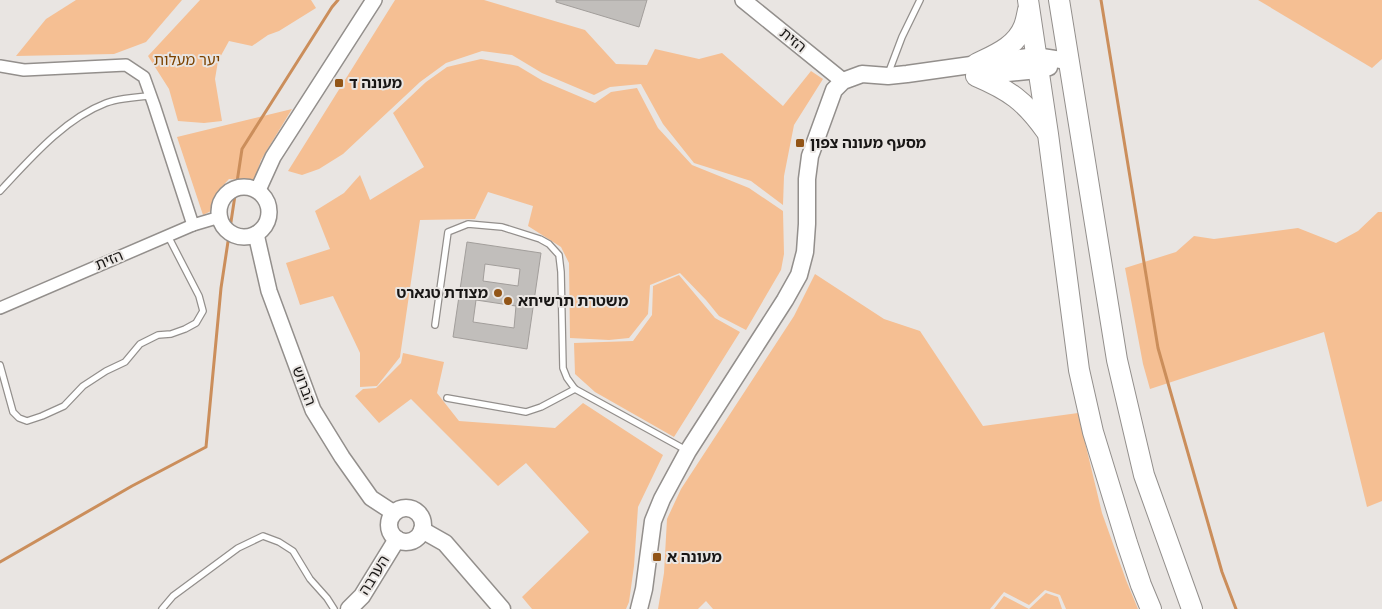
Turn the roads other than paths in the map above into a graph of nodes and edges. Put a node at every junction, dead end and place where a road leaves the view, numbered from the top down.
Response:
1 (374, 0) edge
2 (743, 0) edge
3 (920, 0) edge
4 (1059, 0) edge
5 (1028, 3) edge
6 (1068, 61) junction
7 (1036, 63) junction
8 (0, 66) edge
9 (976, 70) junction
10 (888, 76) junction
11 (843, 81) junction
12 (151, 96) junction
13 (1048, 134) junction
14 (258, 190) junction
15 (0, 191) edge
16 (220, 218) junction
17 (193, 225) junction
18 (256, 234) junction
19 (167, 235) junction
20 (0, 308) edge
21 (435, 325) dead end
22 (0, 365) edge
23 (575, 389) junction
24 (447, 398) dead end
25 (688, 451) junction
26 (394, 513) junction
27 (422, 530) junction
28 (397, 539) junction
29 (498, 608) edge
30 (162, 609) edge
31 (334, 609) edge
32 (350, 609) edge
33 (639, 609) edge
34 (1151, 609) edge
35 (1192, 609) edge

1 - 14 street
2 - 11 street, הזית
3 - 10 lane
4 - 6 highway
5 - 7 highway
5 - 9 highway
6 - 7 main road
6 - 35 highway
7 - 9 main road
7 - 13 highway
8 - 12 street
9 - 10 main road
9 - 13 highway
10 - 11 main road
11 - 25 main road
12 - 15 lane
12 - 17 street
13 - 34 highway
14 - 16 street
14 - 18 street
16 - 17 street, הזית
16 - 18 street
17 - 19 street, הזית
18 - 26 street, הברוש
19 - 20 street, הזית
19 - 22 lane
21 - 23 lane
23 - 24 lane
23 - 25 lane
25 - 33 main road
26 - 27 main road
26 - 28 main road
27 - 28 main road
27 - 29 main road
28 - 32 main road, הערבה
30 - 31 lane

